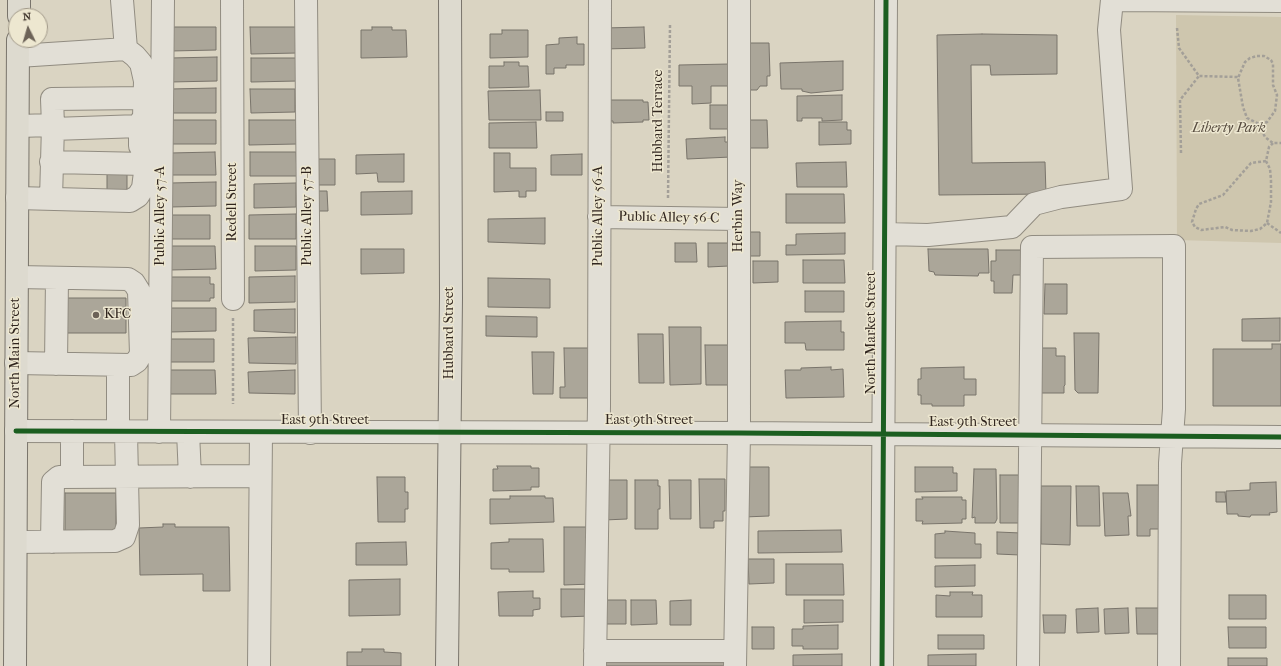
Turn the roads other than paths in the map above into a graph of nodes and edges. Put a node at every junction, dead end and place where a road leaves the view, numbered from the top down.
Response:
1 (122, 0) edge
2 (162, 0) edge
3 (232, 0) edge
4 (306, 0) edge
5 (450, 0) edge
6 (600, 0) edge
7 (739, 0) edge
8 (886, 0) edge
9 (1112, 0) edge
10 (1281, 1) edge
11 (18, 48) edge
12 (126, 49) junction
13 (144, 98) junction
14 (18, 126) junction
15 (140, 126) junction
16 (53, 127) junction
17 (51, 162) junction
18 (146, 164) junction
19 (17, 198) junction
20 (51, 199) junction
21 (599, 217) junction
22 (739, 219) junction
23 (885, 234) junction
24 (17, 277) junction
25 (57, 278) junction
26 (233, 299) road end
27 (16, 363) junction
28 (56, 364) junction
29 (118, 365) junction
30 (16, 431) junction
31 (72, 431) junction
32 (122, 432) junction
33 (159, 432) junction
34 (188, 432) junction
35 (261, 432) junction
36 (310, 432) junction
37 (450, 433) junction
38 (598, 433) junction
39 (739, 433) junction
40 (884, 435) junction
41 (1030, 436) junction
42 (1171, 436) junction
43 (1281, 437) edge
44 (260, 476) junction
45 (72, 477) junction
46 (127, 477) junction
47 (190, 477) junction
48 (16, 542) junction
49 (52, 542) junction
50 (735, 658) edge
51 (595, 659) edge
52 (16, 666) edge
53 (259, 666) edge
54 (447, 666) edge
55 (882, 666) edge
56 (1028, 666) edge
57 (1169, 666) edge

1 - 12 street
2 - 33 street, Public Alley 57-A
3 - 26 street, Redell Street
4 - 36 street, Public Alley 57-B
5 - 37 main road, Hubbard Street
6 - 21 street, Public Alley 56-A
7 - 22 street, Herbin Way
8 - 23 street, North Market Street
9 - 10 street
9 - 23 street
11 - 12 street
11 - 14 main road, North Main Street
12 - 13 street
13 - 15 street
13 - 16 street
14 - 16 street
14 - 19 main road, North Main Street
15 - 16 street
15 - 18 street
16 - 17 street
17 - 18 street
17 - 20 street
18 - 20 street
19 - 20 street
19 - 24 main road, North Main Street
21 - 22 street, Public Alley 56-C
21 - 38 street, Public Alley 56-A
22 - 39 street, Herbin Way
23 - 40 street, North Market Street
24 - 25 street
24 - 27 main road, North Main Street
25 - 28 street
25 - 29 street
27 - 28 street
27 - 30 main road, North Main Street
28 - 29 street
29 - 32 street
30 - 31 street, East 9th Street
30 - 48 main road, North Main Street
31 - 32 street, East 9th Street
31 - 45 street
32 - 33 street, East 9th Street
32 - 46 street
33 - 34 street, East 9th Street
34 - 35 street, East 9th Street
34 - 47 street
35 - 36 street, East 9th Street
35 - 44 street
36 - 37 street, East 9th Street
37 - 38 street, East 9th Street
37 - 54 main road, Hubbard Street
38 - 39 street, East 9th Street
38 - 51 street, Public Alley 56-A
39 - 40 street, East 9th Street
39 - 50 street, Herbin Way
40 - 41 street, East 9th Street
40 - 55 street, North Market Street
41 - 42 street, East 9th Street
41 - 42 street
41 - 56 street
42 - 43 street, East 9th Street
42 - 57 street
44 - 47 street
44 - 53 street
45 - 46 street
45 - 49 street
46 - 47 street
46 - 49 street
48 - 49 street
48 - 52 main road, North Main Street
50 - 51 street

